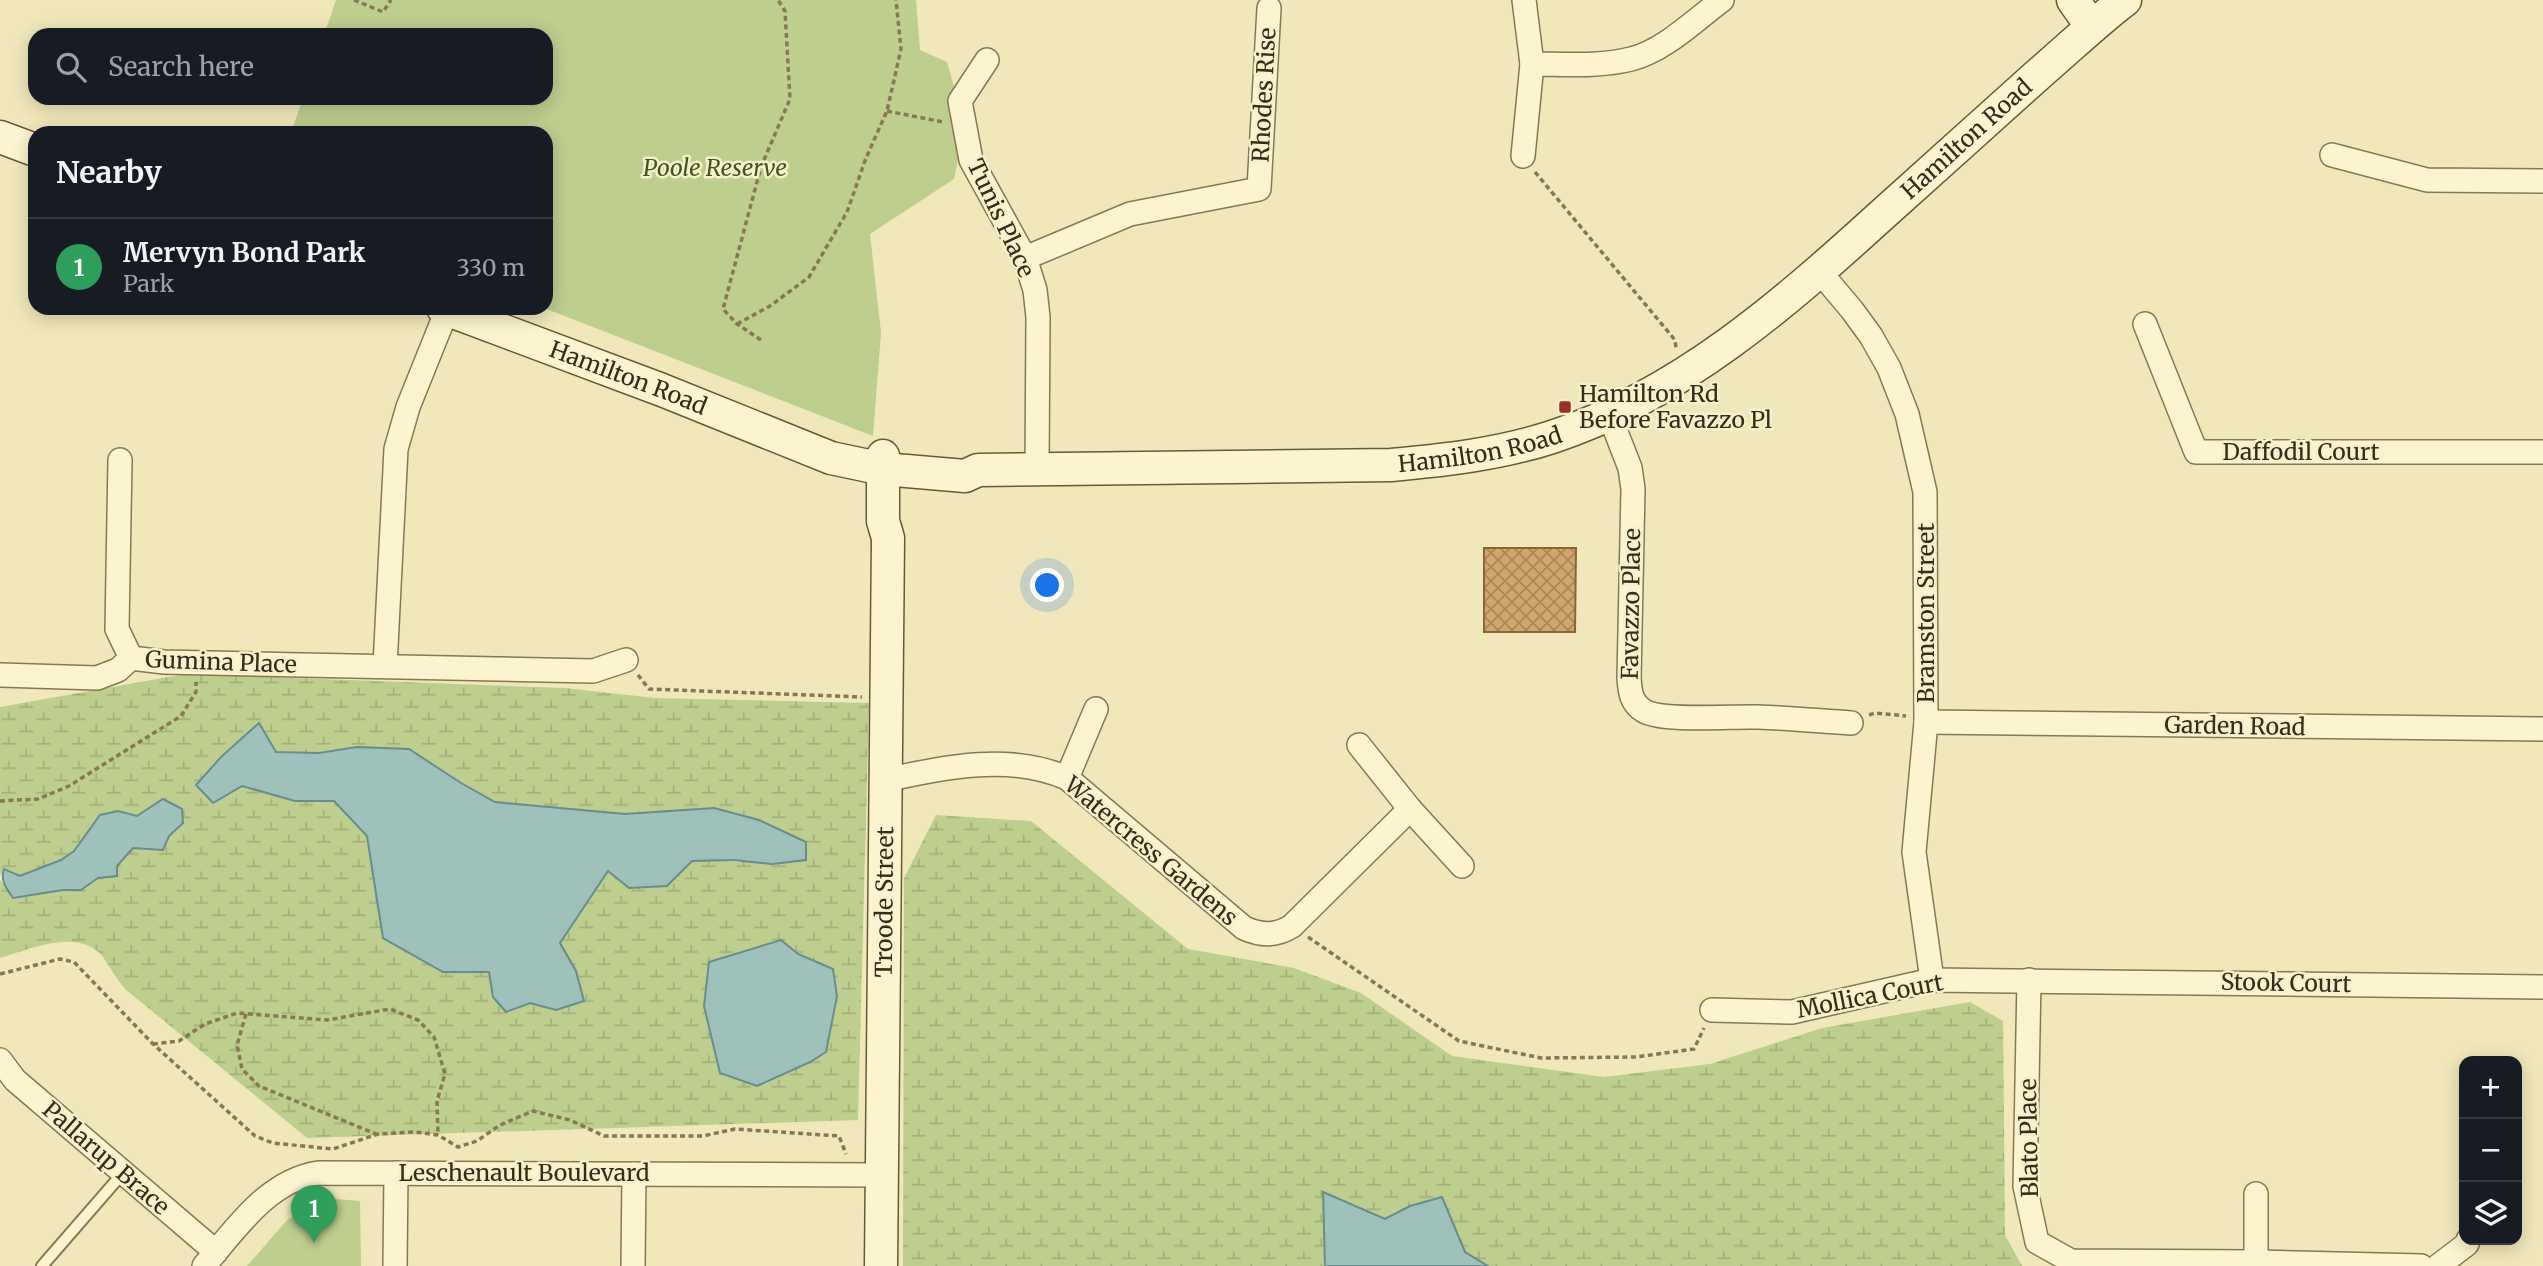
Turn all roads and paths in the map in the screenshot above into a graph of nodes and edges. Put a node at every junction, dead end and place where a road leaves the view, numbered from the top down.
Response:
1 (354, 0) edge
2 (391, 0) edge
3 (778, 0) edge
4 (896, 0) edge
5 (1524, 0) edge
6 (1722, 0) edge
7 (2073, 0) edge
8 (1269, 8) dead end
9 (2106, 10) edge
10 (987, 60) dead end
11 (1532, 64) junction
12 (887, 111) junction
13 (965, 126) junction
14 (0, 136) edge
15 (28, 147) edge
16 (2332, 155) dead end
17 (1523, 156) joint
18 (2543, 181) edge
19 (1025, 258) junction
20 (1820, 272) junction
21 (443, 315) edge
22 (461, 315) edge
23 (737, 324) junction
24 (2145, 324) dead end
25 (761, 340) dead end
26 (1676, 351) dead end
27 (1609, 414) junction
28 (2543, 452) edge
29 (120, 460) dead end
30 (891, 463) junction
31 (1037, 468) junction
32 (131, 659) junction
33 (626, 660) joint
34 (196, 663) junction
35 (386, 666) junction
36 (0, 675) edge
37 (887, 682) junction
38 (1096, 709) dead end
39 (1917, 719) junction
40 (1851, 723) joint
41 (2543, 729) edge
42 (1359, 745) dead end
43 (1067, 778) junction
44 (886, 780) junction
45 (0, 801) edge
46 (1410, 809) junction
47 (1462, 866) dead end
48 (1292, 926) junction
49 (0, 974) edge
50 (1933, 980) junction
51 (2029, 980) junction
52 (2543, 987) edge
53 (1712, 1010) joint
54 (246, 1014) junction
55 (153, 1044) junction
56 (0, 1060) edge
57 (378, 1134) junction
58 (438, 1135) junction
59 (847, 1158) dead end
60 (396, 1173) junction
61 (122, 1174) junction
62 (634, 1174) junction
63 (882, 1175) junction
64 (2256, 1194) dead end
65 (2466, 1245) edge
66 (210, 1259) edge
67 (2256, 1262) junction
68 (42, 1266) edge
69 (395, 1266) edge
70 (633, 1266) edge
71 (881, 1266) edge
72 (2421, 1266) edge
73 (2438, 1266) edge

1 - 2 path
3 - 23 path
4 - 12 path
5 - 11 street
6 - 11 street
7 - 9 main road
8 - 19 street, Rhodes Rise
9 - 20 main road, Hamilton Road
10 - 13 street, Tunis Place
11 - 17 street
12 - 13 path
12 - 23 path
13 - 19 street, Tunis Place
14 - 15 main road
16 - 18 street
17 - 26 path
19 - 31 street, Tunis Place
20 - 27 main road, Hamilton Road
20 - 39 street, Bramston Street
21 - 35 street
22 - 30 main road, Hamilton Road
23 - 25 path
24 - 28 street, Daffodil Court
27 - 31 main road, Hamilton Road
27 - 40 street, Favazzo Place
29 - 32 street, Gumina Place
30 - 31 main road, Hamilton Road
30 - 37 main road, Troode Street
32 - 34 street, Gumina Place
32 - 36 street
33 - 35 street, Gumina Place
33 - 37 path
34 - 35 street, Gumina Place
34 - 45 path
37 - 44 main road, Troode Street
38 - 43 street
39 - 40 path
39 - 41 street, Garden Road
39 - 50 street, Bramston Street
42 - 46 street
43 - 44 street, Watercress Gardens
43 - 48 street, Watercress Gardens
44 - 63 main road, Troode Street
46 - 47 street
46 - 48 street
48 - 53 path
49 - 55 path
50 - 51 street, Mollica Court
50 - 53 street, Mollica Court
51 - 52 street, Stook Court
51 - 67 street, Blato Place
54 - 55 path
54 - 57 path
54 - 58 path
55 - 57 path
56 - 61 street, Pallarup Brace
57 - 58 path
58 - 59 path
60 - 62 street, Leschenault Boulevard
60 - 66 street, Leschenault Boulevard
60 - 69 street
61 - 66 street, Pallarup Brace
61 - 68 lane
62 - 63 street, Leschenault Boulevard
62 - 70 street
63 - 71 main road, Troode Street
64 - 67 street
65 - 73 street
67 - 72 street, Blato Place

